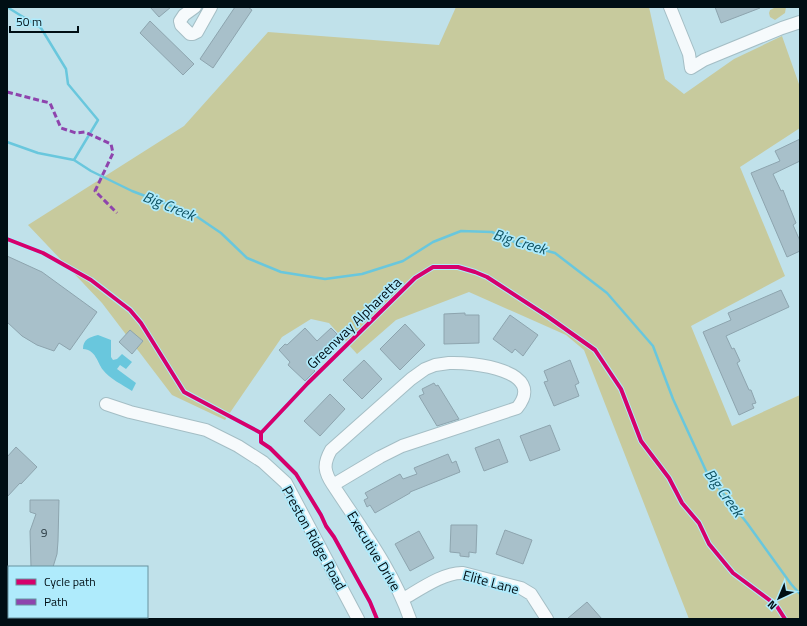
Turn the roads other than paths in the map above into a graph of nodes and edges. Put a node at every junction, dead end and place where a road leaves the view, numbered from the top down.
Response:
1 (195, 7) edge
2 (211, 7) edge
3 (670, 7) edge
4 (800, 22) edge
5 (106, 404) dead end
6 (332, 485) junction
7 (403, 599) junction
8 (358, 619) edge
9 (410, 619) edge
10 (547, 619) edge

1 - 2 street
3 - 4 street
5 - 8 street, Preston Ridge Road
6 - 6 street, Executive Drive
6 - 7 street, Executive Drive
7 - 9 street, Executive Drive
7 - 10 street, Elite Lane

